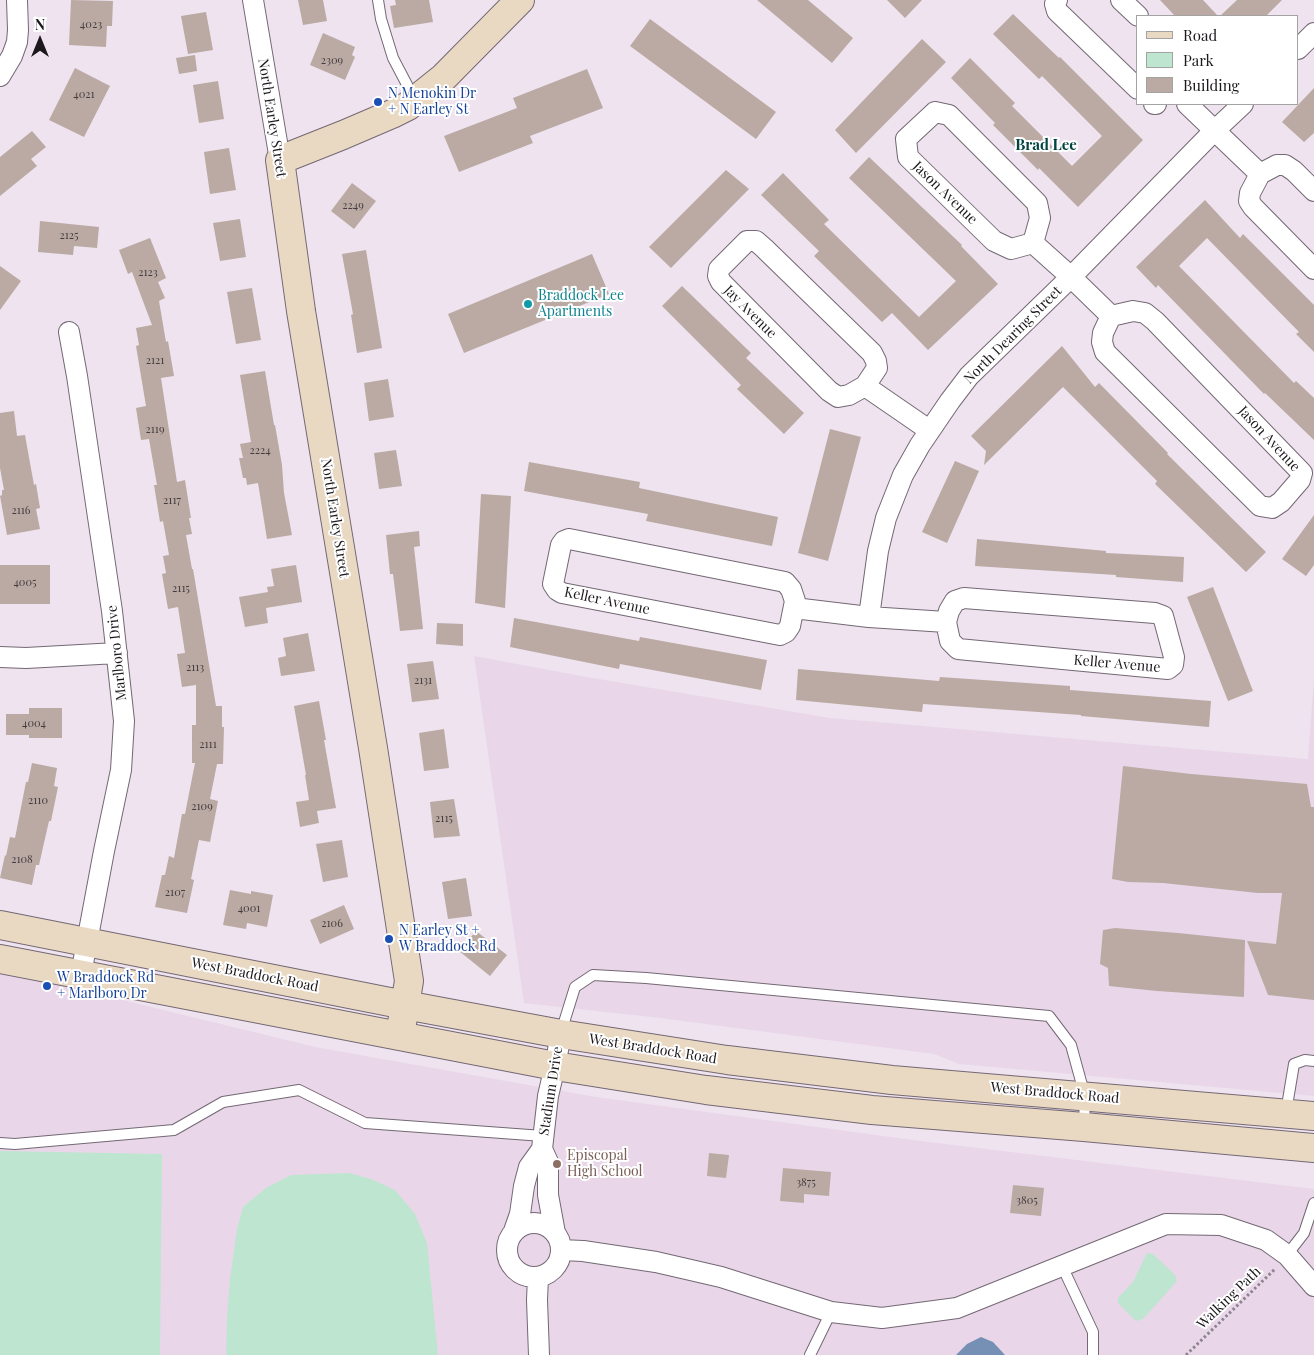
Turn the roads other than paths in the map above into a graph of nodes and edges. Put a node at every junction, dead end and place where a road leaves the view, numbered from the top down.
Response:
1 (17, 0) edge
2 (253, 0) edge
3 (378, 0) edge
4 (520, 0) edge
5 (1057, 0) edge
6 (1121, 0) edge
7 (1137, 15) edge
8 (1314, 33) edge
9 (1299, 48) edge
10 (0, 76) edge
11 (1136, 87) edge
12 (415, 100) junction
13 (1188, 105) edge
14 (1241, 105) edge
15 (1215, 131) junction
16 (280, 160) junction
17 (1260, 174) junction
18 (1314, 191) edge
19 (1033, 243) junction
20 (1314, 268) edge
21 (1071, 277) junction
22 (1111, 316) junction
23 (69, 332) dead end
24 (865, 386) junction
25 (930, 430) junction
26 (794, 608) junction
27 (869, 617) junction
28 (946, 622) junction
29 (117, 653) junction
30 (0, 657) edge
31 (0, 925) edge
32 (88, 942) junction
33 (0, 958) edge
34 (81, 974) junction
35 (405, 1005) junction
36 (561, 1034) junction
37 (399, 1036) junction
38 (1314, 1061) edge
39 (556, 1066) junction
40 (1085, 1096) junction
41 (1286, 1113) junction
42 (1314, 1116) edge
43 (1084, 1127) junction
44 (0, 1143) edge
45 (543, 1143) junction
46 (1314, 1148) edge
47 (1314, 1203) edge
48 (514, 1231) junction
49 (558, 1242) junction
50 (1287, 1254) junction
51 (1062, 1266) junction
52 (538, 1277) junction
53 (1314, 1286) edge
54 (830, 1312) junction
55 (539, 1355) edge
56 (810, 1355) edge
57 (1093, 1355) edge

1 - 10 street
2 - 16 street, North Earley Street
3 - 12 lane
4 - 12 main road
5 - 11 street
6 - 7 street
8 - 9 street
12 - 16 main road
13 - 15 street
14 - 15 street, North Dearing Street
15 - 17 street
15 - 21 street, North Dearing Street
16 - 35 main road, North Earley Street
17 - 18 street
17 - 20 street
19 - 19 street, Jason Avenue
19 - 21 street
21 - 22 street
21 - 25 street, North Dearing Street
22 - 22 street, Jason Avenue
23 - 29 street, Marlboro Drive
24 - 24 street, Jay Avenue
24 - 25 street
25 - 27 street, North Dearing Street
26 - 26 street, Keller Avenue
26 - 27 street
27 - 28 street
28 - 28 street, Keller Avenue
29 - 30 street
29 - 32 street, Marlboro Drive
31 - 32 main road, West Braddock Road
32 - 34 street, Marlboro Drive
32 - 35 main road, West Braddock Road
33 - 34 main road
34 - 37 main road
35 - 36 main road, West Braddock Road
35 - 37 main road, North Earley Street
36 - 39 street, Stadium Drive
36 - 40 main road, West Braddock Road
36 - 40 lane
37 - 39 main road
38 - 41 lane
39 - 43 main road
39 - 45 street, Stadium Drive
40 - 41 main road, West Braddock Road
40 - 43 lane
41 - 42 main road, West Braddock Road
43 - 46 main road
44 - 45 lane
45 - 48 street, Stadium Drive
45 - 49 street, Stadium Drive
47 - 50 lane
48 - 49 street
48 - 52 street, Stadium Drive
49 - 52 street
49 - 54 street
50 - 51 street
50 - 53 street
51 - 54 street
51 - 57 lane
52 - 55 street
54 - 56 lane

